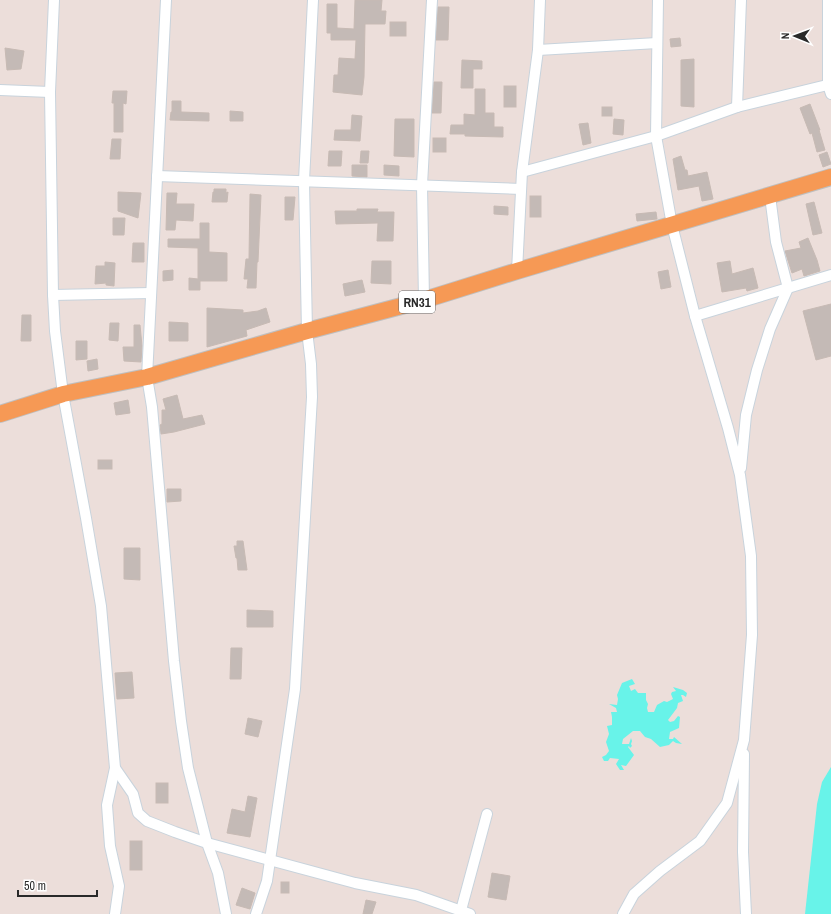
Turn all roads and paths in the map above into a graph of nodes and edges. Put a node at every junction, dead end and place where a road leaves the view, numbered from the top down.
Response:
1 (54, 0) edge
2 (166, 0) edge
3 (313, 0) edge
4 (432, 0) edge
5 (540, 0) edge
6 (658, 0) edge
7 (741, 0) edge
8 (828, 0) edge
9 (657, 43) junction
10 (538, 50) junction
11 (830, 88) edge
12 (0, 90) edge
13 (50, 92) junction
14 (737, 108) junction
15 (656, 136) junction
16 (522, 172) junction
17 (157, 176) junction
18 (831, 177) edge
19 (304, 181) junction
20 (422, 185) junction
21 (521, 189) junction
22 (770, 196) junction
23 (672, 225) junction
24 (517, 271) junction
25 (831, 275) edge
26 (788, 288) junction
27 (151, 293) junction
28 (53, 295) junction
29 (424, 300) junction
30 (695, 316) junction
31 (307, 331) junction
32 (147, 377) junction
33 (63, 394) junction
34 (0, 414) edge
35 (740, 475) junction
36 (744, 740) junction
37 (115, 768) junction
38 (487, 814) dead end
39 (207, 843) junction
40 (271, 860) junction
41 (464, 913) edge
42 (116, 914) edge
43 (226, 914) edge
44 (256, 914) edge
45 (623, 914) edge
46 (746, 914) edge

1 - 13 street
2 - 17 street
3 - 19 street
4 - 20 street
5 - 10 street
6 - 9 street
7 - 14 street
8 - 11 street
9 - 10 street
9 - 15 street
10 - 16 street
11 - 14 street
12 - 13 street
13 - 28 street
14 - 15 street
15 - 16 street
15 - 23 street
16 - 21 street
17 - 19 street
17 - 27 street
18 - 22 main road, RN31
19 - 20 street
19 - 31 street
20 - 21 street
20 - 29 street
21 - 24 street
22 - 23 main road, RN31
22 - 26 street
23 - 24 main road, RN31
23 - 30 street
24 - 29 main road, RN31
25 - 26 street
26 - 30 street
26 - 35 street
27 - 28 street
27 - 32 street
28 - 33 street
29 - 31 main road, RN31
30 - 35 street
31 - 32 main road, RN31
31 - 40 street
32 - 33 main road, RN31
32 - 39 street
33 - 34 main road, RN31
33 - 37 street
35 - 36 street
36 - 45 street
36 - 46 street
37 - 39 street
37 - 42 street
38 - 41 street
39 - 40 street
39 - 43 street
40 - 41 street
40 - 44 street

